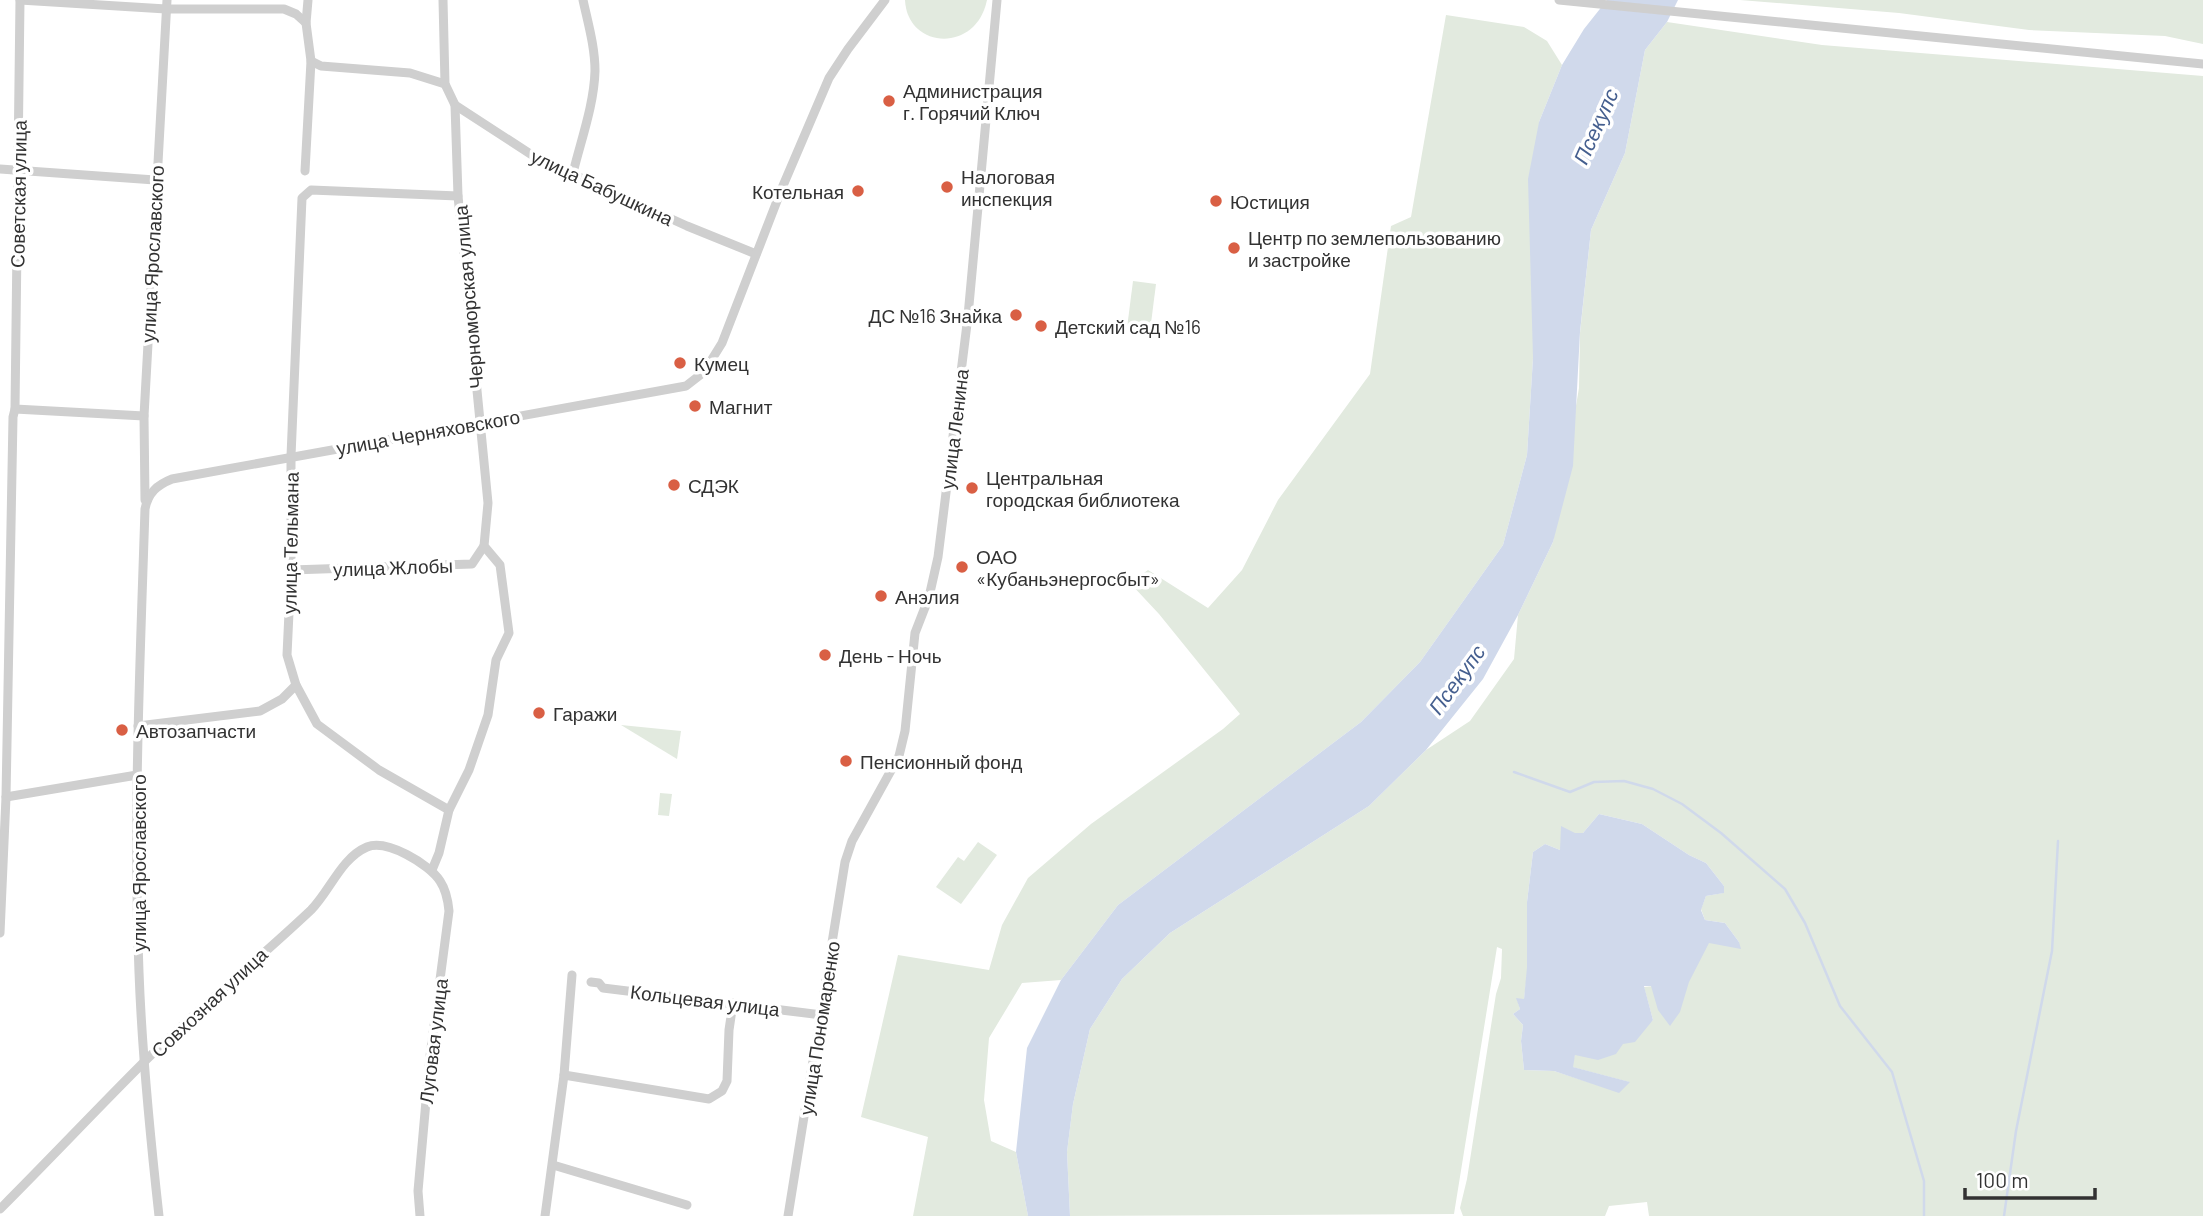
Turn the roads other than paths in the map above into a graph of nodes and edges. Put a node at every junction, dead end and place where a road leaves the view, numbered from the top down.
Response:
1 (20, 0) edge
2 (307, 0) edge
3 (443, 0) edge
4 (583, 0) edge
5 (885, 0) edge
6 (997, 0) edge
7 (1559, 0) edge
8 (167, 4) edge
9 (306, 23) junction
10 (311, 61) junction
11 (2203, 64) edge
12 (445, 84) junction
13 (455, 105) junction
14 (0, 169) edge
15 (19, 171) junction
16 (305, 171) dead end
17 (573, 173) junction
18 (155, 180) junction
19 (458, 196) junction
20 (756, 254) junction
21 (14, 413) junction
22 (0, 416) edge
23 (144, 416) junction
24 (479, 424) junction
25 (291, 456) junction
26 (148, 496) joint
27 (145, 509) junction
28 (484, 546) junction
29 (291, 570) junction
30 (296, 685) junction
31 (138, 726) junction
32 (138, 775) junction
33 (6, 797) junction
34 (449, 810) junction
35 (2, 812) edge
36 (852, 841) joint
37 (432, 870) junction
38 (0, 933) edge
39 (572, 975) dead end
40 (591, 982) dead end
41 (733, 1003) junction
42 (822, 1015) junction
43 (143, 1063) junction
44 (564, 1075) junction
45 (553, 1165) junction
46 (687, 1205) dead end
47 (0, 1209) edge
48 (159, 1216) edge
49 (420, 1216) edge
50 (545, 1216) edge
51 (788, 1216) edge

1 - 8 street
1 - 15 street, Советская улица
2 - 9 street
3 - 12 street, Черноморская улица
4 - 17 street
5 - 20 street
6 - 36 street, улица Ленина
7 - 11 street
8 - 9 street
8 - 18 street, улица Ярославского
9 - 10 street
10 - 12 street
10 - 16 street
12 - 13 street, Черноморская улица
13 - 17 street, улица Бабушкина
13 - 19 street, Черноморская улица
14 - 15 street
15 - 18 street
15 - 21 street, Советская улица
17 - 20 street, улица Бабушкина
18 - 23 street, улица Ярославского
19 - 24 street, Черноморская улица
19 - 25 street, улица Тельмана
20 - 24 street, улица Черняховского
21 - 22 street
21 - 23 street
21 - 33 street, Советская улица
23 - 27 street, улица Ярославского
24 - 25 street, улица Черняховского
24 - 28 street, Черноморская улица
25 - 26 street, улица Черняховского
25 - 29 street, улица Тельмана
26 - 27 street, улица Ярославского
27 - 31 street, улица Ярославского
28 - 29 street, улица Жлобы
28 - 34 street
29 - 30 street, улица Тельмана
30 - 31 street
30 - 34 street, улица Тельмана
31 - 32 street, улица Ярославского
32 - 33 street
32 - 43 street, улица Ярославского
33 - 35 street, Советская улица
34 - 37 street
35 - 38 street, Советская улица
36 - 42 street, улица Пономаренко
37 - 43 street, Совхозная улица
37 - 49 street, Луговая улица
39 - 44 street
40 - 41 street, Кольцевая улица
41 - 42 street, Кольцевая улица
41 - 44 street
42 - 51 street, улица Пономаренко
43 - 47 street, Совхозная улица
43 - 48 street, улица Ярославского
44 - 45 street
45 - 46 street
45 - 50 street

